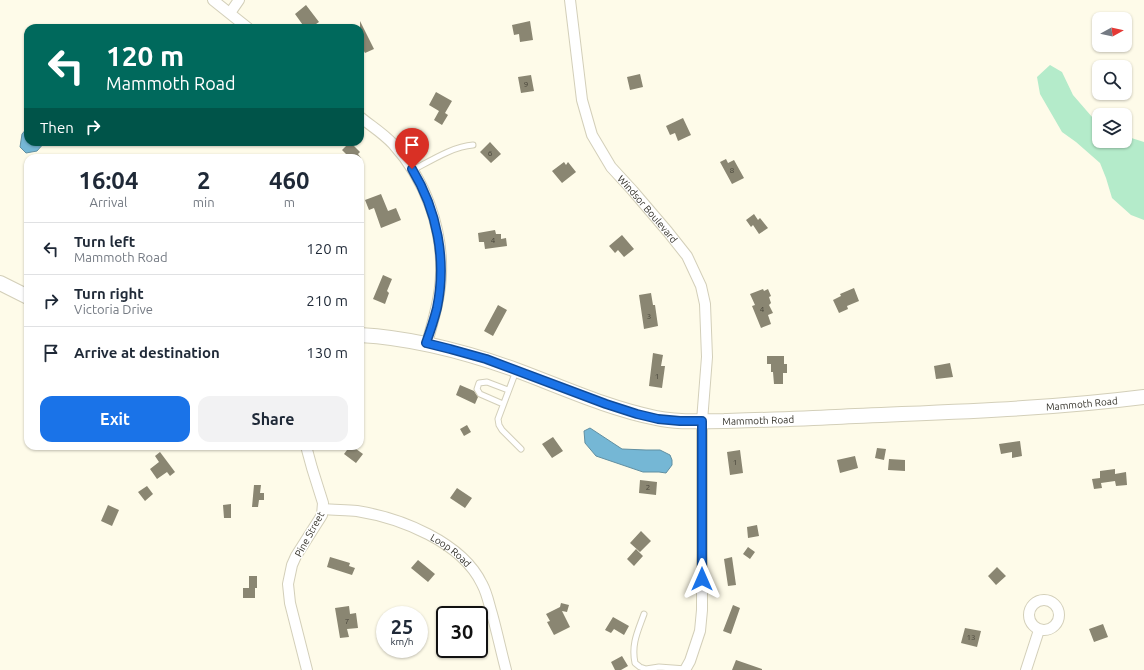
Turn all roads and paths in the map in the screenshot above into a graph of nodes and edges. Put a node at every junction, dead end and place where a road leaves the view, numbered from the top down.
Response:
1 (213, 0) edge
2 (239, 0) edge
3 (570, 0) edge
4 (230, 13) junction
5 (243, 24) edge
6 (364, 120) edge
7 (473, 145) dead end
8 (413, 170) junction
9 (0, 283) edge
10 (24, 295) edge
11 (364, 335) edge
12 (426, 343) junction
13 (517, 370) junction
14 (508, 390) junction
15 (1144, 397) edge
16 (503, 404) junction
17 (702, 421) junction
18 (521, 449) dead end
19 (307, 450) edge
20 (323, 509) junction
21 (644, 614) dead end
22 (1039, 630) dead end
23 (307, 670) edge
24 (506, 670) edge
25 (686, 670) edge
26 (1026, 670) edge

1 - 4 street
2 - 4 street
3 - 17 street, Windsor Boulevard
4 - 5 street
6 - 8 street
7 - 8 lane
8 - 12 street
9 - 10 main road
11 - 12 main road, Mammoth Road
12 - 13 main road, Mammoth Road
13 - 14 lane
13 - 17 main road, Mammoth Road
14 - 16 lane
14 - 16 lane
15 - 17 main road, Mammoth Road
16 - 18 lane
17 - 25 street, Windsor Boulevard
19 - 20 street, Pine Street
20 - 23 street, Pine Street
20 - 24 street, Loop Road
21 - 25 lane
22 - 26 street

